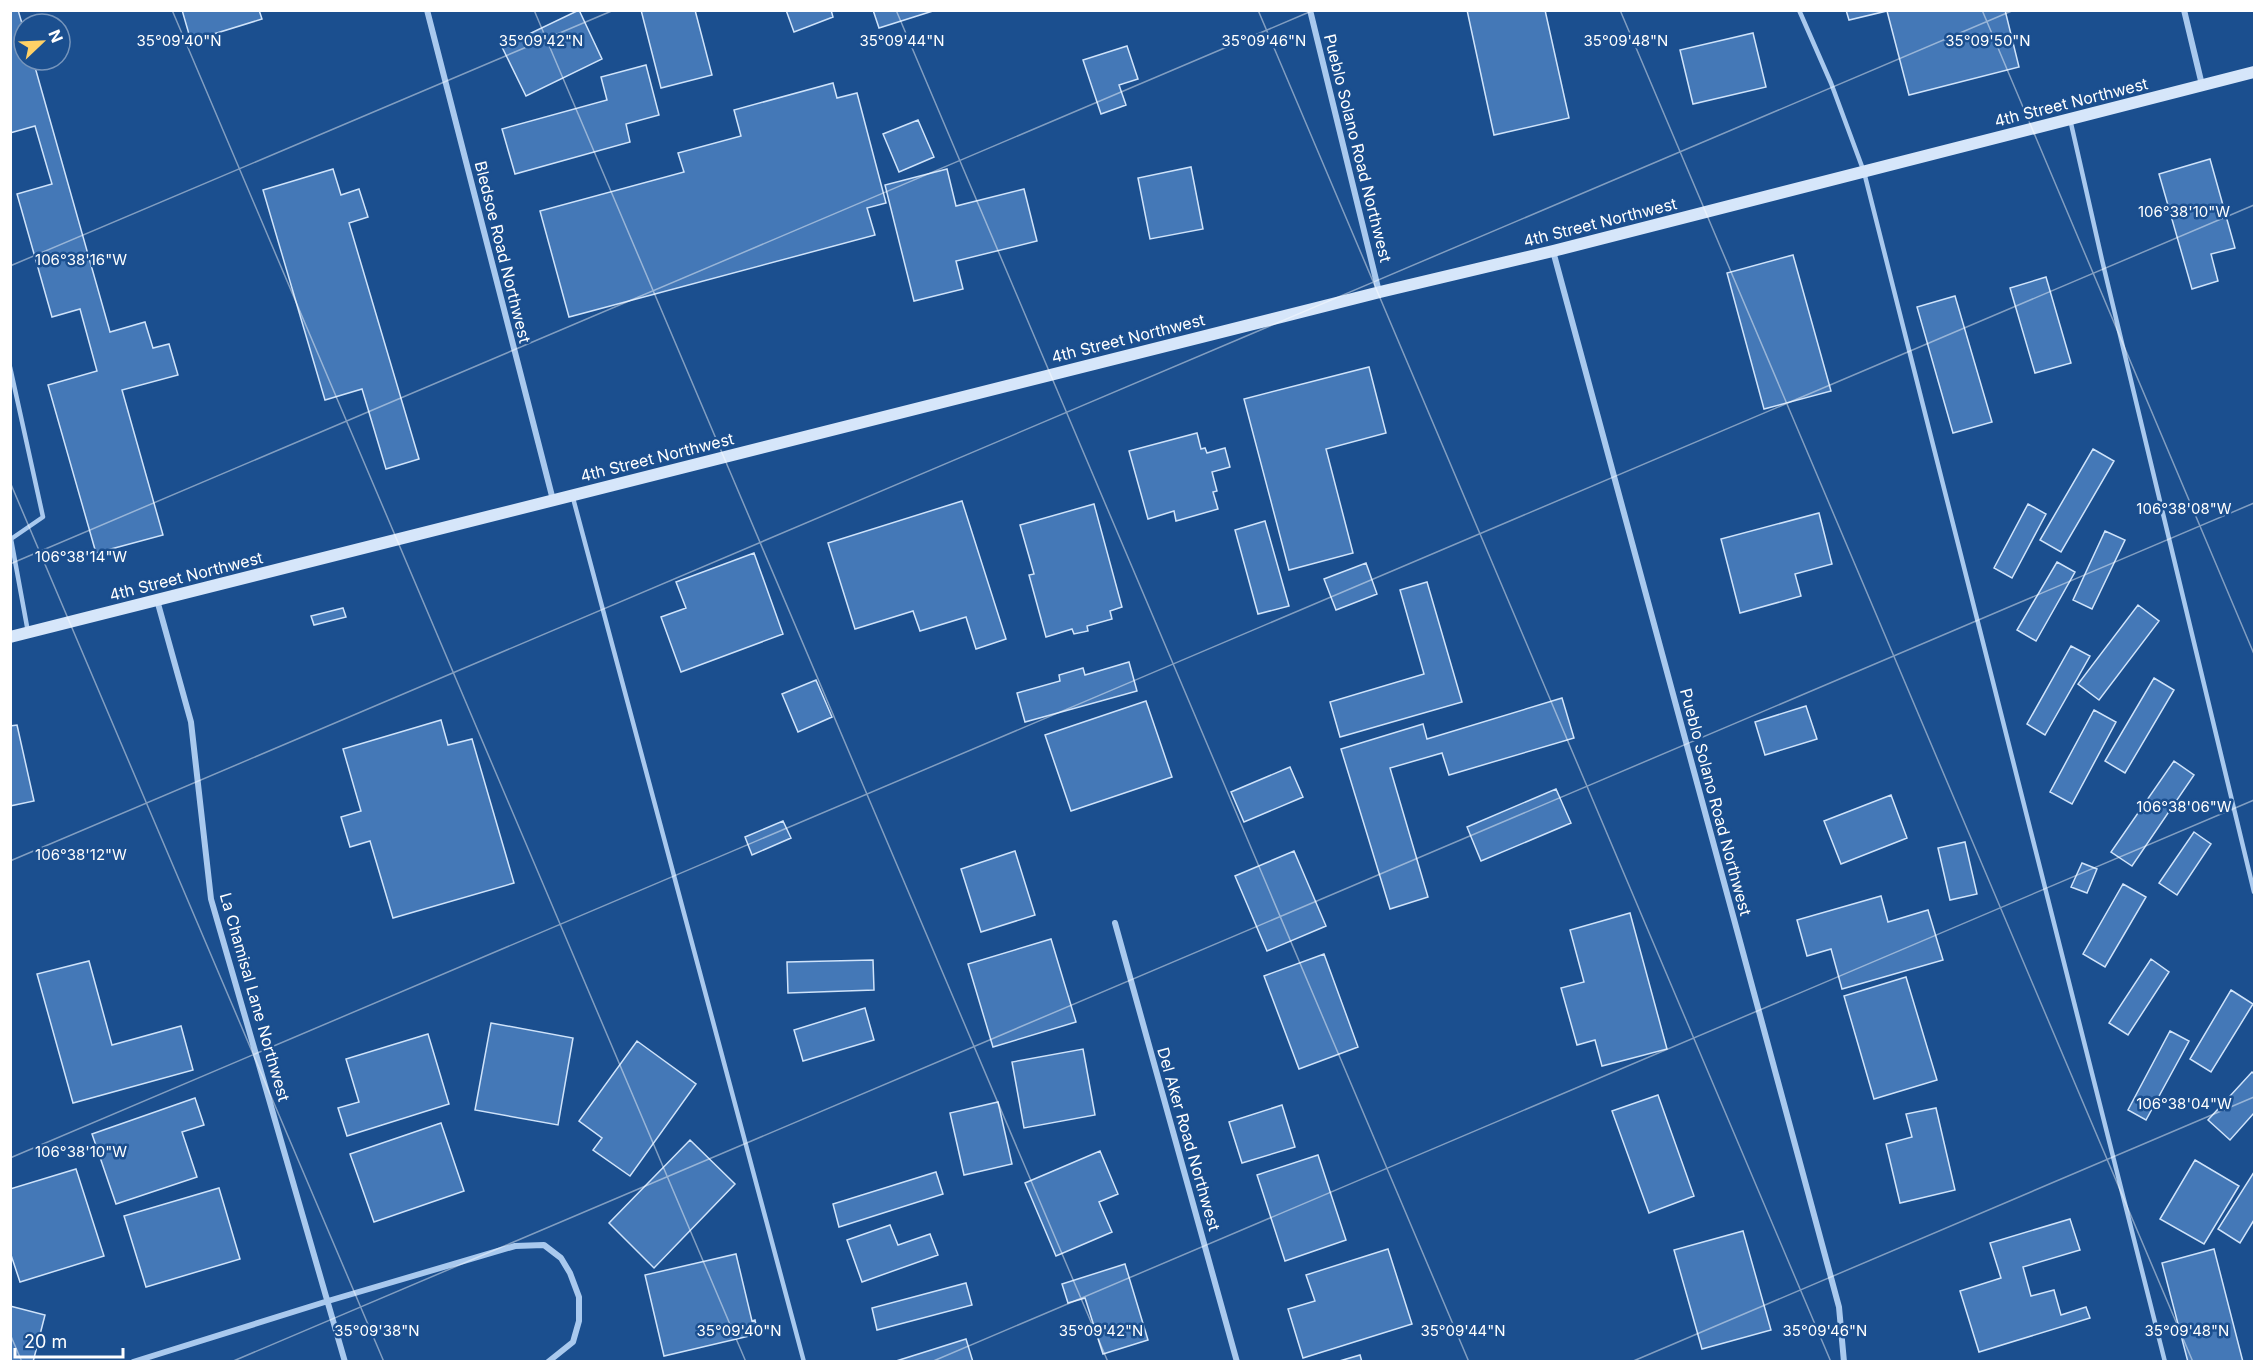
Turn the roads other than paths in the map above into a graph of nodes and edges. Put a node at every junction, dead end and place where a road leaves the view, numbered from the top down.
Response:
1 (427, 10) edge
2 (1310, 10) edge
3 (1799, 10) edge
4 (2184, 10) edge
5 (2254, 72) edge
6 (2202, 86) junction
7 (2070, 119) junction
8 (1864, 172) junction
9 (1553, 251) junction
10 (1380, 292) junction
11 (10, 367) edge
12 (573, 495) junction
13 (553, 500) junction
14 (157, 600) junction
15 (28, 632) junction
16 (10, 637) edge
17 (2254, 892) edge
18 (1115, 923) dead end
19 (328, 1300) junction
20 (133, 1362) edge
21 (345, 1362) edge
22 (548, 1362) edge
23 (804, 1362) edge
24 (1237, 1362) edge
25 (1844, 1362) edge
26 (2165, 1362) edge

1 - 13 street, Bledsoe Road Northwest
2 - 10 street, Pueblo Solano Road Northwest
3 - 8 lane
4 - 6 street
5 - 6 main road, 4th Street Northwest
6 - 7 main road, 4th Street Northwest
7 - 8 main road, 4th Street Northwest
7 - 17 lane
8 - 9 main road, 4th Street Northwest
8 - 26 lane
9 - 10 main road, 4th Street Northwest
9 - 25 street, Pueblo Solano Road Northwest
10 - 12 main road, 4th Street Northwest
11 - 15 lane
12 - 13 main road, 4th Street Northwest
12 - 23 lane
13 - 14 main road, 4th Street Northwest
14 - 15 main road, 4th Street Northwest
14 - 19 street, La Chamisal Lane Northwest
15 - 16 main road, 4th Street Northwest
18 - 24 street, Del Aker Road Northwest
19 - 20 street
19 - 21 street, La Chamisal Lane Northwest
19 - 22 street

